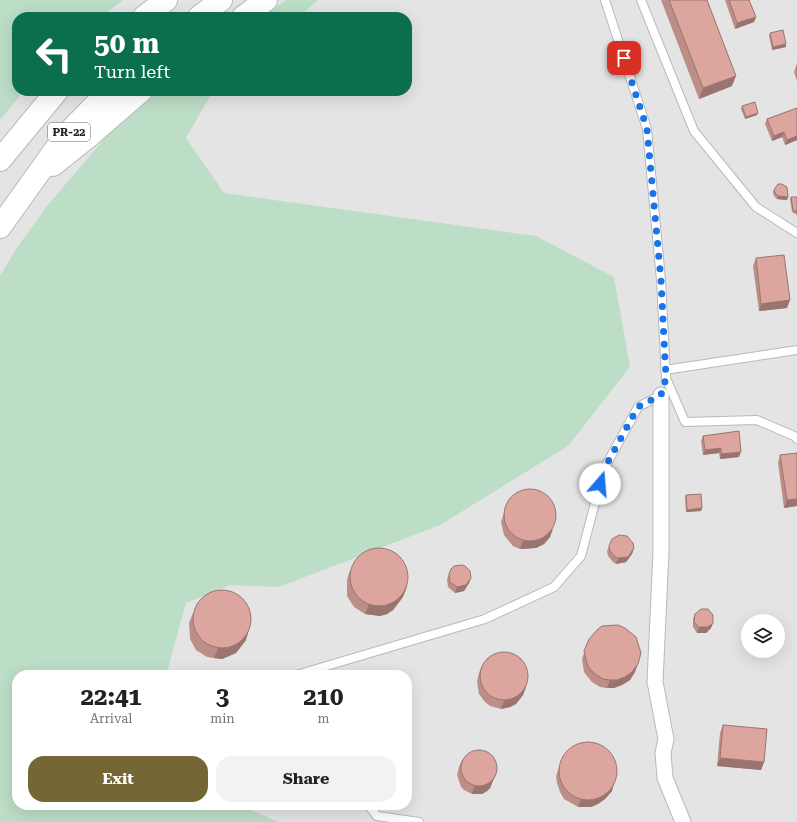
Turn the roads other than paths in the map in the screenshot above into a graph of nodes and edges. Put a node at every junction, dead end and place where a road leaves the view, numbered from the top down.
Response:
1 (166, 0) edge
2 (220, 0) edge
3 (266, 0) edge
4 (605, 0) edge
5 (641, 0) edge
6 (150, 12) edge
7 (205, 12) edge
8 (250, 12) edge
9 (53, 96) edge
10 (104, 96) edge
11 (135, 96) edge
12 (0, 160) edge
13 (35, 179) junction
14 (0, 227) edge
15 (797, 232) edge
16 (797, 350) edge
17 (665, 370) junction
18 (666, 378) junction
19 (661, 395) junction
20 (797, 439) edge
21 (313, 670) edge
22 (372, 810) edge
23 (419, 822) edge
24 (683, 822) edge

1 - 6 highway
2 - 7 highway
3 - 8 highway
4 - 17 lane
5 - 15 lane
9 - 12 highway, PR-22
10 - 13 highway, PR-22
11 - 13 highway
13 - 14 highway, PR-22
16 - 17 lane
17 - 18 lane
18 - 19 lane
18 - 20 lane
19 - 21 lane
19 - 24 street
22 - 23 lane

